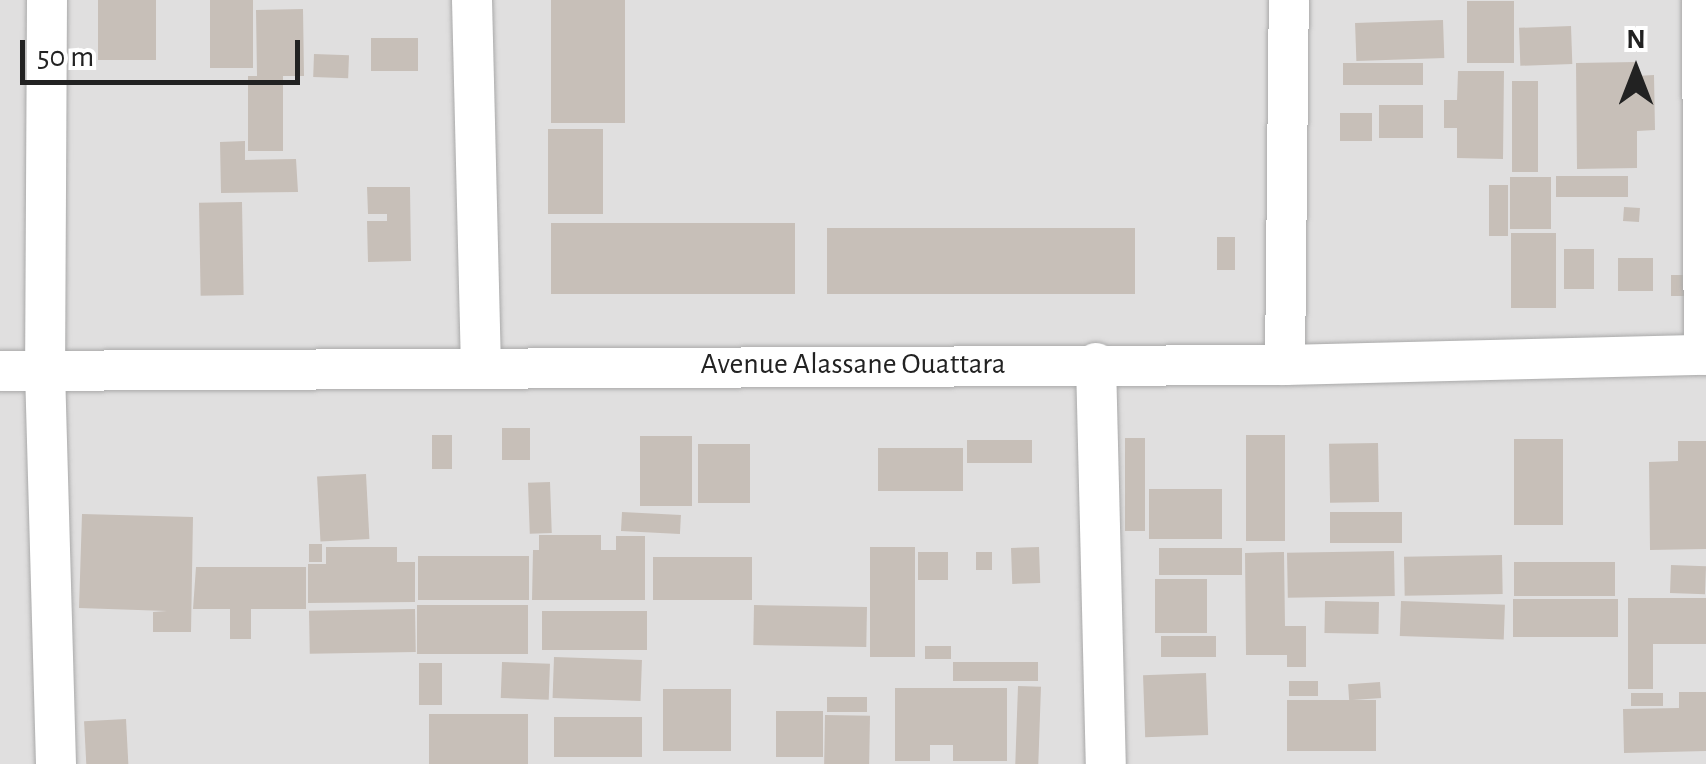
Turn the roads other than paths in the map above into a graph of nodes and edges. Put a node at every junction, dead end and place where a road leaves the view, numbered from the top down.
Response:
1 (47, 0) edge
2 (472, 0) edge
3 (1290, 0) edge
4 (1702, 0) edge
5 (1705, 355) edge
6 (1096, 363) junction
7 (1285, 364) junction
8 (481, 366) junction
9 (45, 370) junction
10 (0, 371) edge
11 (56, 764) edge
12 (1106, 764) edge

1 - 9 street
2 - 8 street
3 - 7 street
4 - 5 street
5 - 7 street, Avenue Alassane Ouattara
6 - 7 street, Avenue Alassane Ouattara
6 - 8 street, Avenue Alassane Ouattara
6 - 12 street
8 - 9 street, Avenue Alassane Ouattara
9 - 10 street, Avenue Alassane Ouattara
9 - 11 street

